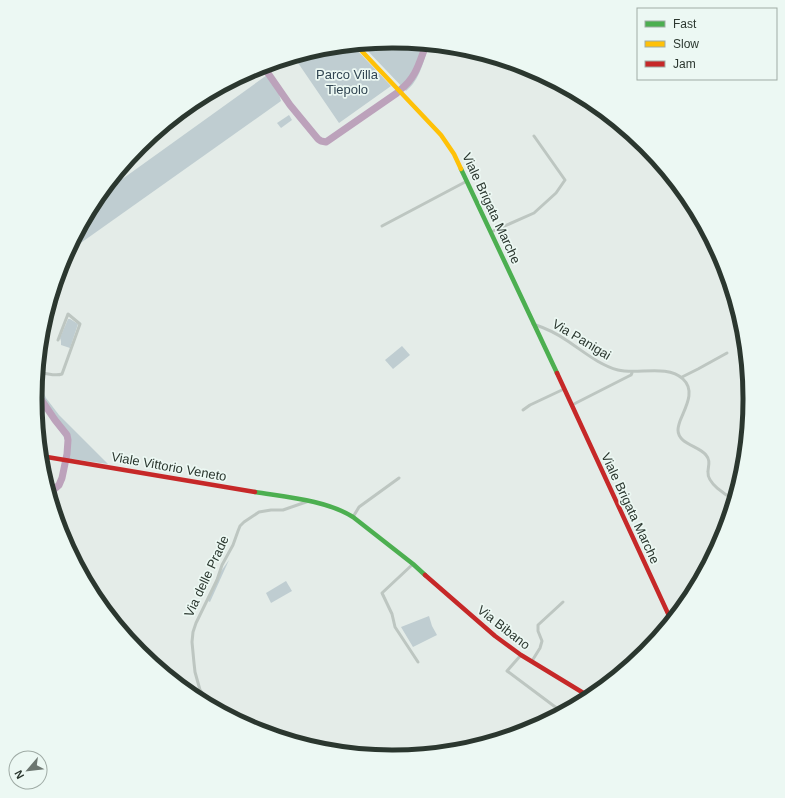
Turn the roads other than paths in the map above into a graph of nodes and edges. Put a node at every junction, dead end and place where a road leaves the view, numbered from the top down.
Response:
1 (360, 50) edge
2 (534, 136) dead end
3 (467, 181) junction
4 (382, 226) dead end
5 (491, 232) junction
6 (534, 324) junction
7 (58, 340) dead end
8 (727, 353) dead end
9 (43, 372) edge
10 (632, 373) dead end
11 (682, 378) junction
12 (564, 389) junction
13 (572, 405) junction
14 (523, 410) dead end
15 (47, 457) edge
16 (400, 478) dead end
17 (267, 494) joint
18 (729, 496) edge
19 (309, 501) junction
20 (353, 517) junction
21 (413, 564) junction
22 (563, 602) dead end
23 (669, 615) edge
24 (522, 655) junction
25 (418, 662) dead end
26 (532, 662) junction
27 (202, 693) edge
28 (583, 693) edge
29 (557, 708) edge

1 - 3 street, Viale Brigata Marche
2 - 5 street
3 - 4 street
3 - 5 street, Viale Brigata Marche
5 - 6 street, Viale Brigata Marche
6 - 11 street, Via Panigai
6 - 12 street, Viale Brigata Marche
7 - 9 street
8 - 11 street
10 - 13 street
11 - 18 street
12 - 13 street, Viale Brigata Marche
12 - 14 street
13 - 23 street, Viale Brigata Marche
15 - 17 street, Viale Vittorio Veneto
16 - 20 street
17 - 19 street, Via Bibano
19 - 20 street, Via Bibano
19 - 27 street, Via delle Prade
20 - 21 street, Via Bibano
21 - 24 street, Via Bibano
21 - 25 street
22 - 26 street, Via Bibano
24 - 26 street, Via Bibano
24 - 29 street
26 - 28 street, Via Bibano

